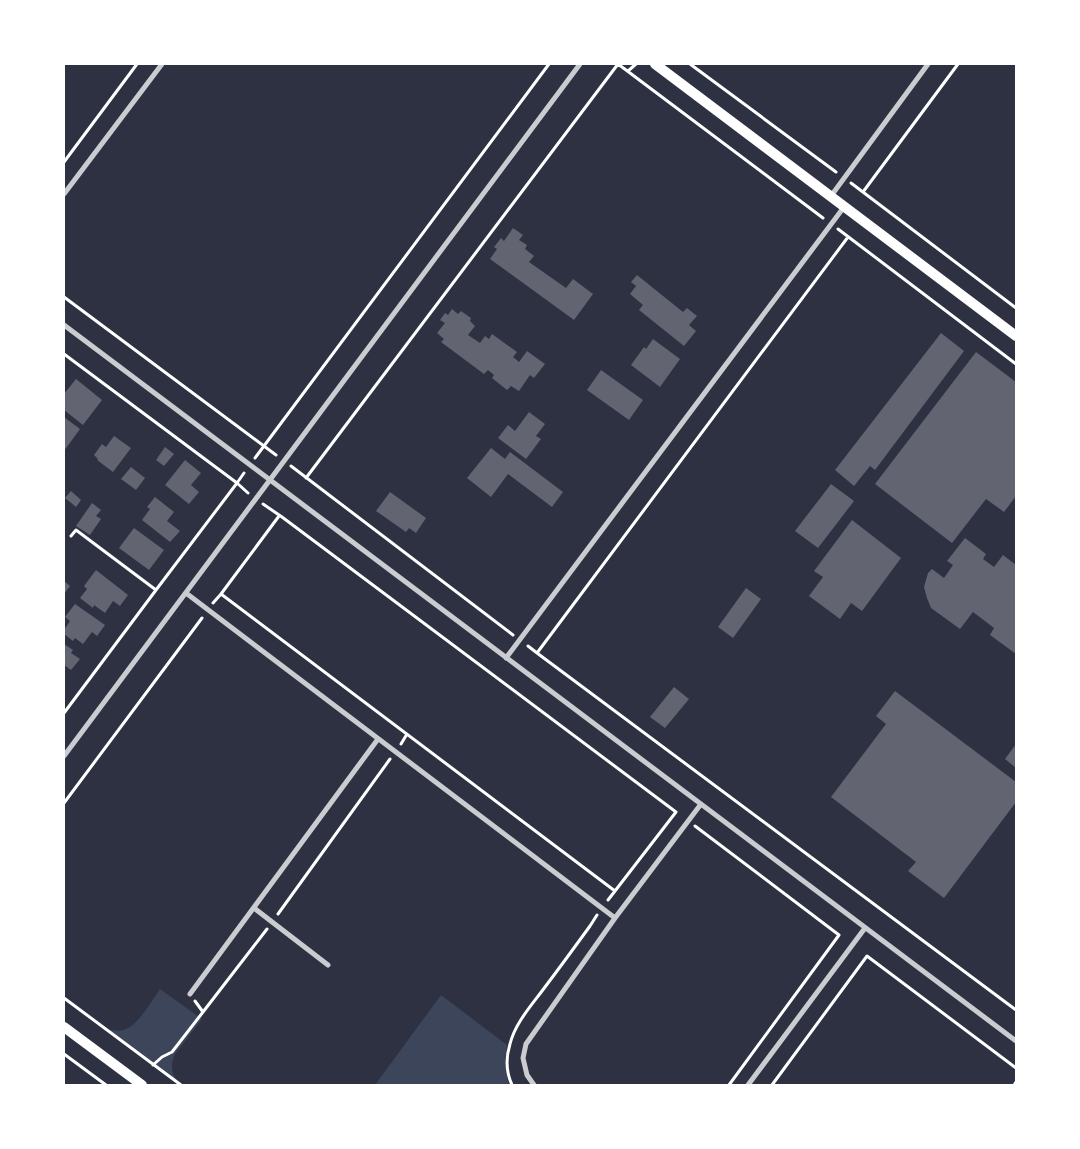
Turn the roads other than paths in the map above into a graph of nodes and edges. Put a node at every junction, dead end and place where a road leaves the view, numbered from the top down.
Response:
1 (162, 64) edge
2 (580, 64) edge
3 (655, 64) edge
4 (928, 64) edge
5 (64, 194) edge
6 (831, 196) junction
7 (844, 207) junction
8 (64, 325) edge
9 (1016, 336) edge
10 (269, 480) junction
11 (186, 593) junction
12 (506, 658) junction
13 (378, 739) junction
14 (64, 756) edge
15 (701, 804) junction
16 (254, 908) junction
17 (615, 918) junction
18 (865, 928) junction
19 (328, 965) dead end
20 (190, 994) road end
21 (64, 1027) edge
22 (1016, 1041) edge
23 (142, 1085) edge
24 (534, 1085) edge
25 (748, 1085) edge

1 - 5 street
2 - 10 street
3 - 6 main road
4 - 6 street
6 - 7 main road
7 - 9 main road
7 - 12 street
8 - 10 street
10 - 11 street
10 - 12 street
11 - 13 street
11 - 14 street
12 - 15 street
13 - 16 street
13 - 17 street
15 - 17 street
15 - 18 street
16 - 19 street
16 - 20 street
17 - 24 street
18 - 22 street
18 - 25 street
21 - 23 main road

